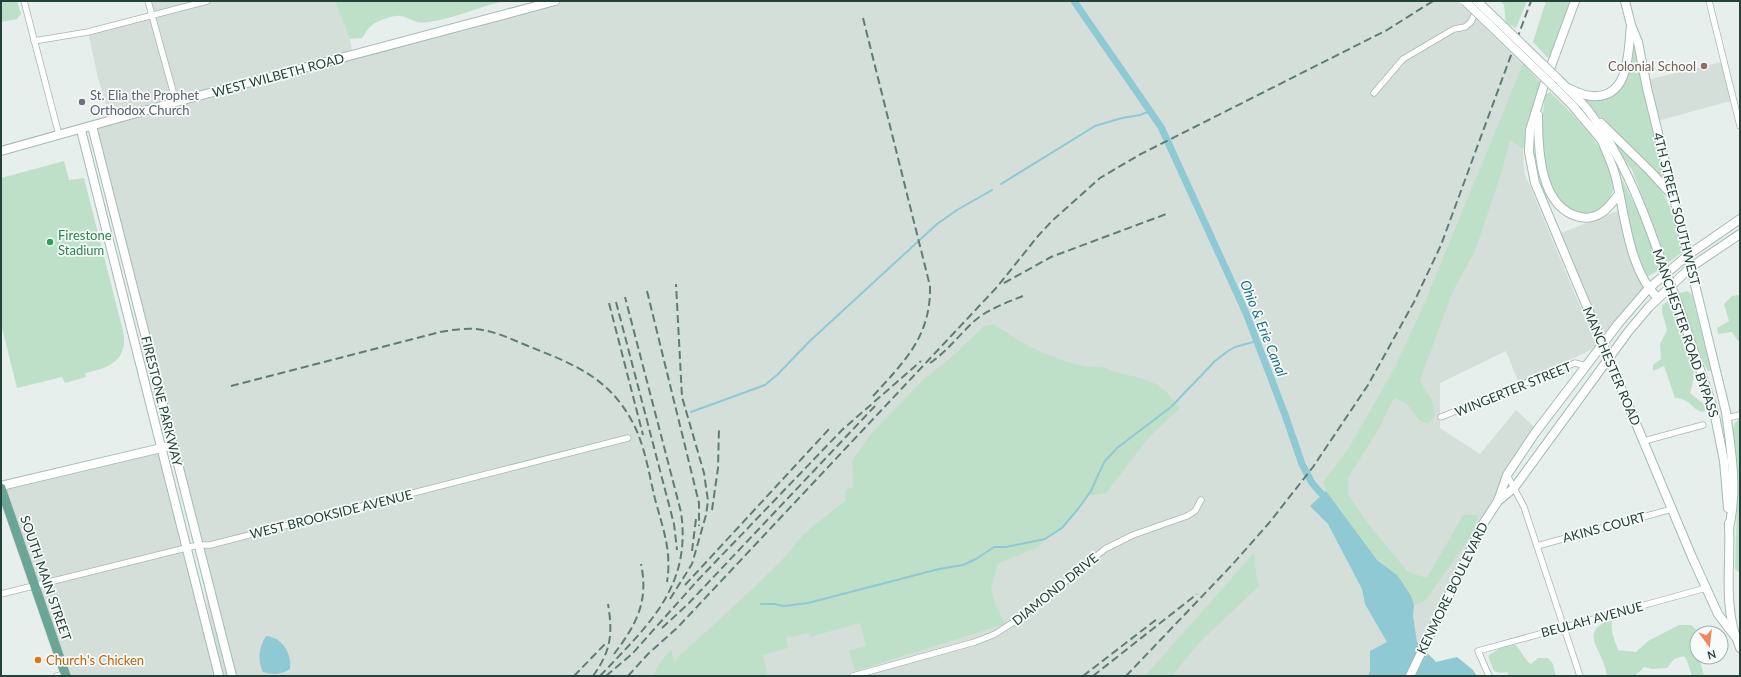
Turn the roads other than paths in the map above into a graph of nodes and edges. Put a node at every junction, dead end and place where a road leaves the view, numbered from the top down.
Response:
1 (24, 1) edge
2 (148, 1) edge
3 (207, 1) edge
4 (555, 1) edge
5 (1466, 1) edge
6 (1479, 1) edge
7 (1575, 1) edge
8 (1625, 1) edge
9 (1709, 1) edge
10 (152, 15) junction
11 (1631, 25) junction
12 (34, 41) junction
13 (1565, 87) junction
14 (1374, 93) dead end
15 (176, 102) junction
16 (1538, 105) junction
17 (1590, 113) junction
18 (92, 126) junction
19 (1740, 126) edge
20 (82, 130) junction
21 (59, 135) junction
22 (1601, 138) junction
23 (1, 151) edge
24 (1626, 174) junction
25 (1619, 194) junction
26 (1673, 197) junction
27 (1740, 219) edge
28 (1740, 234) edge
29 (1688, 255) junction
30 (1691, 267) junction
31 (1648, 289) junction
32 (1658, 298) junction
33 (1603, 344) junction
34 (1609, 359) junction
35 (1586, 366) junction
36 (1740, 415) edge
37 (1441, 417) dead end
38 (1727, 418) junction
39 (1703, 425) dead end
40 (628, 438) dead end
41 (1644, 441) junction
42 (174, 445) junction
43 (162, 447) junction
44 (1507, 476) junction
45 (1, 487) edge
46 (1514, 488) junction
47 (1202, 500) dead end
48 (1498, 502) junction
49 (1672, 509) junction
50 (1729, 528) junction
51 (198, 545) junction
52 (1537, 546) junction
53 (187, 548) junction
54 (35, 586) junction
55 (1706, 588) junction
56 (1, 594) edge
57 (1564, 627) junction
58 (1739, 644) edge
59 (62, 675) edge
60 (219, 676) edge
61 (232, 676) edge
62 (853, 676) edge
63 (1410, 676) edge
64 (1489, 676) edge
65 (1580, 676) edge

1 - 12 street
2 - 10 street
3 - 10 street
4 - 15 main road, WEST WILBETH ROAD
5 - 22 main road, MANCHESTER ROAD BYPASS, bridge
6 - 13 main road, MANCHESTER ROAD BYPASS, bridge
6 - 14 street
7 - 16 main road, MANCHESTER ROAD
8 - 11 main road, 4TH STREET SOUTHWEST
9 - 19 street
10 - 12 street
10 - 15 street
11 - 13 main road
11 - 26 main road, 4TH STREET SOUTHWEST
12 - 21 street
13 - 17 main road, MANCHESTER ROAD BYPASS
15 - 18 main road, WEST WILBETH ROAD
16 - 25 main road
16 - 33 main road, MANCHESTER ROAD
17 - 24 main road, MANCHESTER ROAD BYPASS
17 - 26 main road
18 - 20 main road, WEST WILBETH ROAD
18 - 42 main road, FIRESTONE PARKWAY
20 - 21 main road, WEST WILBETH ROAD
20 - 43 main road, FIRESTONE PARKWAY
21 - 23 main road, WEST WILBETH ROAD
22 - 24 main road, MANCHESTER ROAD BYPASS
22 - 25 main road
24 - 50 main road, MANCHESTER ROAD BYPASS, bridge
25 - 31 main road
26 - 29 main road, 4TH STREET SOUTHWEST
27 - 29 main road, KENMORE BOULEVARD
28 - 30 main road, KENMORE BOULEVARD
29 - 30 main road, 4TH STREET SOUTHWEST
29 - 31 main road, KENMORE BOULEVARD
30 - 32 main road, KENMORE BOULEVARD
30 - 38 main road, 4TH STREET SOUTHWEST
31 - 32 main road
31 - 33 main road, KENMORE BOULEVARD
32 - 34 main road, KENMORE BOULEVARD
33 - 34 main road, MANCHESTER ROAD
33 - 35 main road, KENMORE BOULEVARD
34 - 41 main road, MANCHESTER ROAD
34 - 46 main road, KENMORE BOULEVARD
35 - 37 street, WINGERTER STREET
35 - 44 main road, KENMORE BOULEVARD
36 - 38 street
38 - 50 main road, 4TH STREET SOUTHWEST
39 - 41 street
40 - 51 street, WEST BROOKSIDE AVENUE
41 - 49 main road, MANCHESTER ROAD
42 - 43 main road
42 - 51 main road, FIRESTONE PARKWAY
43 - 45 main road
43 - 53 main road, FIRESTONE PARKWAY
44 - 46 street
44 - 48 main road, KENMORE BOULEVARD
45 - 54 main road, SOUTH MAIN STREET
46 - 48 main road, KENMORE BOULEVARD
46 - 52 street
47 - 62 street, DIAMOND DRIVE
48 - 63 main road, KENMORE BOULEVARD
49 - 52 street, AKINS COURT
49 - 55 main road, MANCHESTER ROAD
50 - 58 main road, MANCHESTER ROAD BYPASS
51 - 53 street, WEST BROOKSIDE AVENUE
51 - 61 main road, FIRESTONE PARKWAY
52 - 57 street
53 - 54 street, WEST BROOKSIDE AVENUE
53 - 60 main road, FIRESTONE PARKWAY
54 - 56 street, WEST BROOKSIDE AVENUE
54 - 59 main road, SOUTH MAIN STREET
55 - 57 street, BEULAH AVENUE
55 - 58 main road, MANCHESTER ROAD
57 - 64 street, BEULAH AVENUE
57 - 65 street

